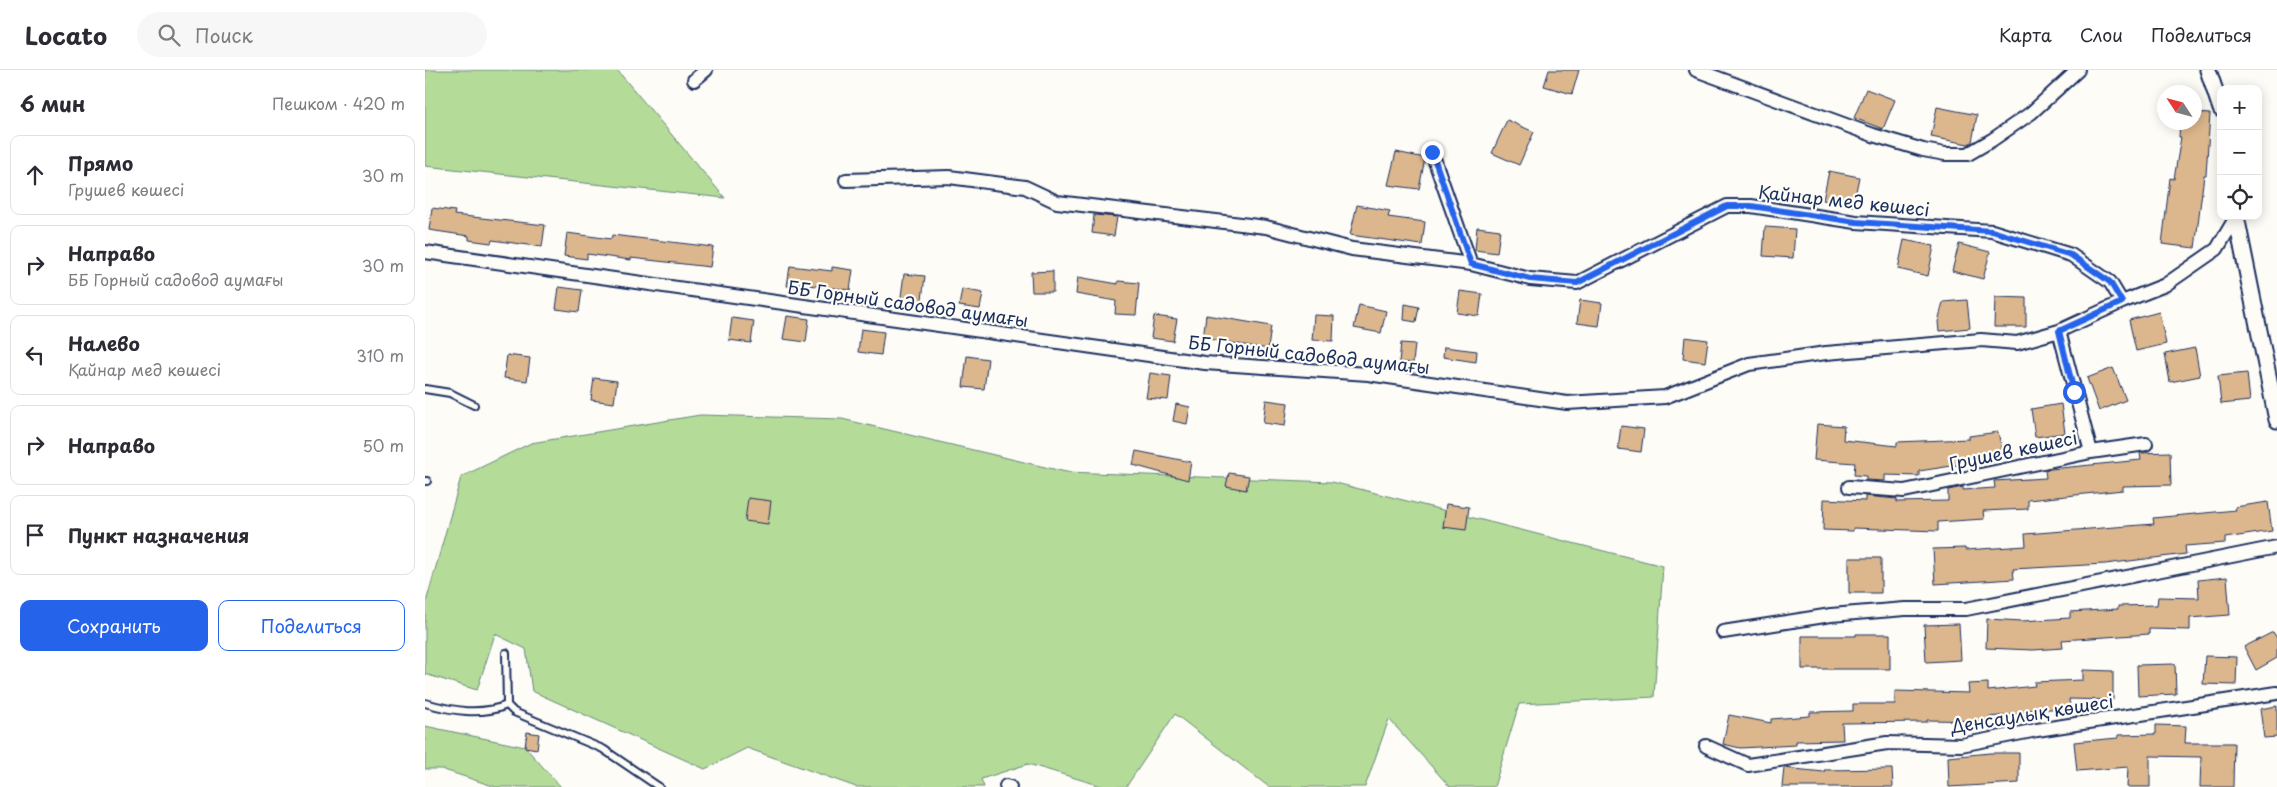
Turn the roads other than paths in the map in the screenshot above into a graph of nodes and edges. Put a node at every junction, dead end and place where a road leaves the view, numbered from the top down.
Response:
1 (706, 70) edge
2 (1696, 70) edge
3 (2079, 70) edge
4 (2208, 70) edge
5 (694, 80) dead end
6 (2217, 97) edge
7 (1432, 152) dead end
8 (846, 180) dead end
9 (2234, 220) edge
10 (2237, 220) edge
11 (425, 252) edge
12 (1471, 264) junction
13 (2122, 302) junction
14 (2059, 331) junction
15 (425, 389) edge
16 (474, 405) dead end
17 (2277, 420) edge
18 (2146, 444) dead end
19 (2091, 452) junction
20 (1849, 487) dead end
21 (2277, 547) edge
22 (1723, 632) dead end
23 (506, 653) dead end
24 (2277, 693) edge
25 (425, 703) edge
26 (507, 705) junction
27 (1706, 746) dead end
28 (659, 787) edge

1 - 5 street
2 - 3 street
4 - 6 street
7 - 12 street
8 - 12 street, Қайнар мед көшесі
9 - 13 street, ББ Горный садовод аумағы
10 - 17 street
11 - 14 street, ББ Горный садовод аумағы
12 - 13 street, Қайнар мед көшесі
13 - 14 street, ББ Горный садовод аумағы
14 - 19 street, Грушев көшесі
15 - 16 lane
18 - 19 street
19 - 20 street, Грушев көшесі
21 - 22 street
23 - 26 lane
24 - 27 street, Денсаулық көшесі
25 - 26 lane
26 - 28 lane

